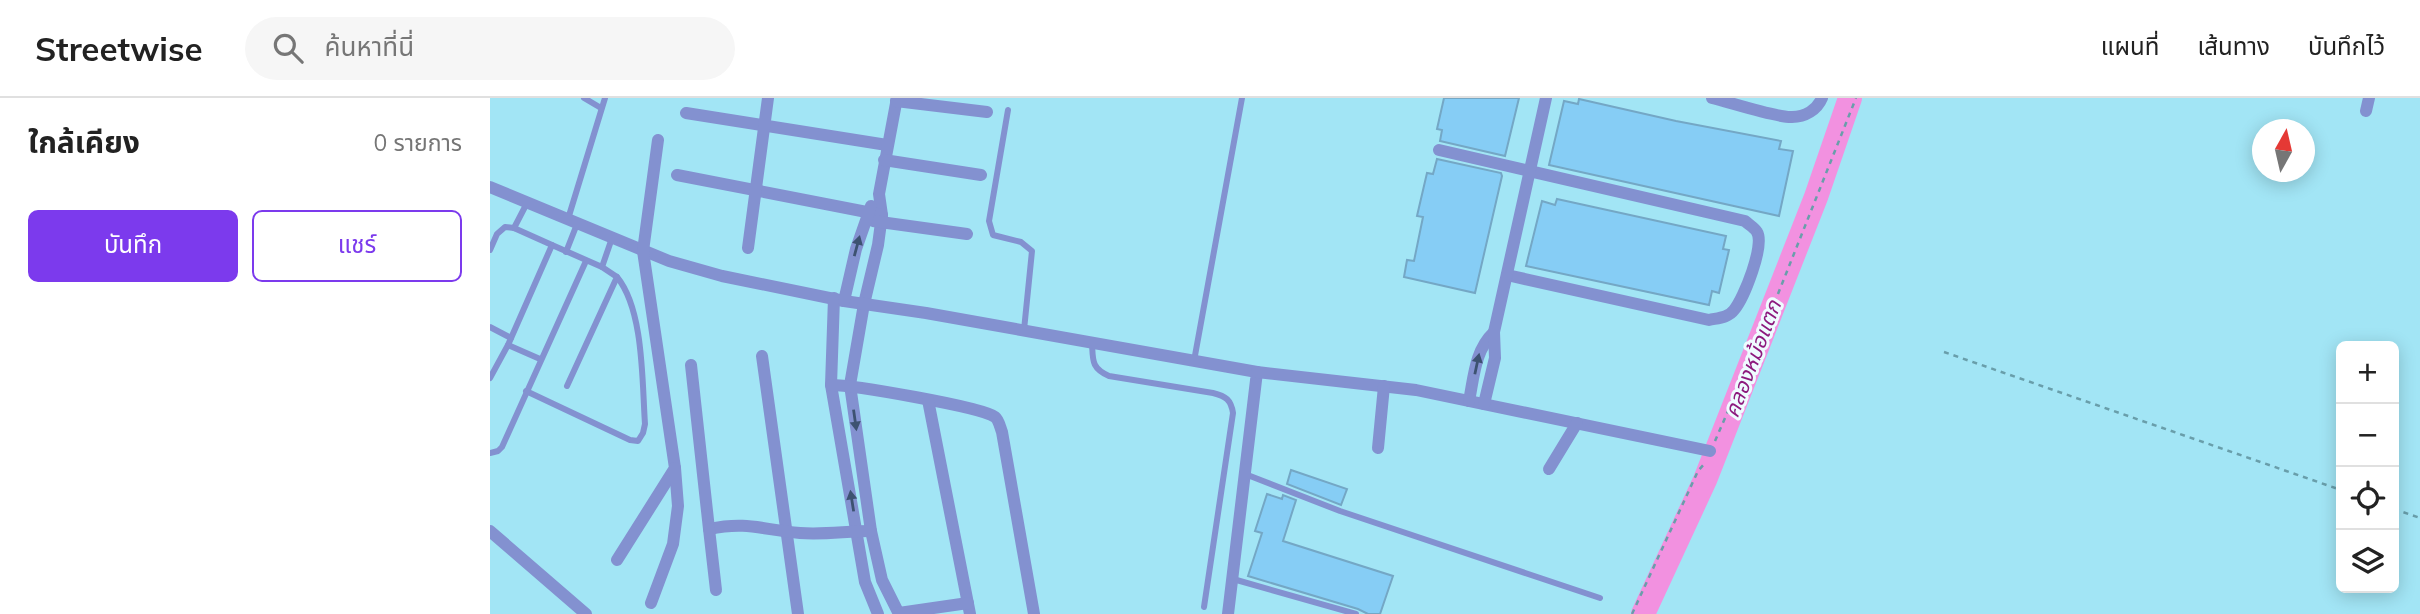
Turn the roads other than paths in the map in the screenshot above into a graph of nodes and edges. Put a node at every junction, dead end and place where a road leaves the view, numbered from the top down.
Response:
1 (584, 98) edge
2 (605, 98) edge
3 (768, 98) edge
4 (1242, 98) edge
5 (1546, 98) edge
6 (1712, 98) edge
7 (1822, 98) edge
8 (896, 99) edge
9 (601, 108) junction
10 (1008, 110) dead end
11 (987, 112) dead end
12 (686, 113) dead end
13 (764, 126) junction
14 (657, 140) dead end
15 (887, 145) junction
16 (1439, 150) dead end
17 (884, 160) junction
18 (1530, 173) junction
19 (677, 175) dead end
20 (981, 175) dead end
21 (490, 187) edge
22 (755, 190) junction
23 (879, 194) junction
24 (527, 203) junction
25 (866, 216) junction
26 (882, 219) junction
27 (572, 221) junction
28 (514, 228) junction
29 (967, 234) dead end
30 (612, 238) junction
31 (552, 245) junction
32 (748, 247) dead end
33 (490, 250) edge
34 (643, 251) junction
35 (566, 252) junction
36 (586, 261) junction
37 (603, 267) junction
38 (1507, 275) junction
39 (617, 277) junction
40 (839, 300) junction
41 (864, 304) junction
42 (490, 327) edge
43 (1023, 330) junction
44 (1494, 332) junction
45 (510, 341) junction
46 (1092, 343) junction
47 (762, 356) dead end
48 (540, 359) junction
49 (1194, 360) junction
50 (691, 365) dead end
51 (1257, 372) junction
52 (490, 378) edge
53 (831, 385) junction
54 (850, 385) junction
55 (567, 386) dead end
56 (1384, 386) junction
57 (526, 391) junction
58 (928, 400) junction
59 (1469, 401) junction
60 (1484, 404) junction
61 (1577, 423) junction
62 (1378, 447) dead end
63 (1710, 451) road end
64 (490, 453) edge
65 (674, 468) junction
66 (1549, 469) dead end
67 (1245, 474) junction
68 (709, 529) junction
69 (490, 531) edge
70 (786, 531) junction
71 (856, 531) junction
72 (871, 531) junction
73 (617, 560) dead end
74 (1233, 579) junction
75 (716, 590) dead end
76 (1600, 598) dead end
77 (651, 603) dead end
78 (1205, 607) dead end
79 (969, 609) edge
80 (586, 614) edge
81 (798, 614) edge
82 (878, 614) edge
83 (899, 614) edge
84 (1034, 614) edge
85 (1228, 614) edge
86 (1356, 614) edge

1 - 9 lane
2 - 9 lane
3 - 13 street
4 - 49 lane
5 - 18 street
6 - 7 street
8 - 11 street
8 - 15 street
9 - 27 lane
10 - 43 lane
12 - 13 street
13 - 15 street
13 - 22 street
14 - 34 street
15 - 17 street
16 - 18 street
17 - 20 street
17 - 23 street
18 - 38 street
18 - 38 street
19 - 22 street
21 - 24 street
22 - 25 street
22 - 32 street
23 - 25 street
23 - 26 street
24 - 27 street
24 - 28 lane
25 - 26 street
40 -> 25 street
26 - 29 street
26 - 41 street
27 - 30 street
27 - 35 lane
28 - 31 lane
28 - 33 lane
30 - 34 street
30 - 37 lane
31 - 35 lane
31 - 45 lane
34 - 40 street
34 - 65 street
35 - 36 lane
36 - 37 lane
36 - 48 lane
37 - 39 lane
38 - 44 street
39 - 55 lane
39 - 57 lane
40 - 41 street
40 - 53 street
41 - 43 street
41 - 54 street
42 - 45 lane
43 - 46 street
59 -> 44 street
44 - 60 street
45 - 48 lane
45 - 52 lane
46 - 49 street
46 - 78 lane
47 - 70 street
48 - 57 lane
49 - 51 street
50 - 68 street
51 - 56 street
51 - 67 street
53 - 54 street
71 -> 53 street
54 - 58 street
54 -> 72 street
56 - 59 street
56 - 62 street
57 - 64 lane
58 - 79 street
58 - 84 street
59 - 60 street
60 - 61 street
61 - 63 street
61 - 66 street
65 - 73 street
65 - 77 street
67 - 74 street
67 - 76 lane
68 - 70 street
68 - 75 street
69 - 80 street
70 - 71 street
70 - 81 street
71 - 72 street
71 - 82 street
72 - 83 street
74 - 85 street
74 - 86 lane
79 - 83 street

